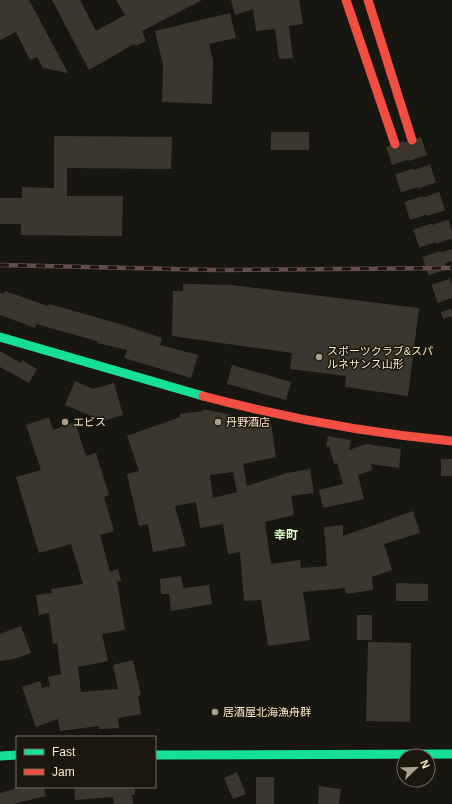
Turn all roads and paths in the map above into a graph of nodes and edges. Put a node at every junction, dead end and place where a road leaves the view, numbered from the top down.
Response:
1 (346, 0) edge
2 (368, 0) edge
3 (412, 140) tunnel mouth
4 (395, 144) tunnel mouth
5 (0, 337) edge
6 (452, 442) edge
7 (452, 754) edge
8 (156, 755) edge
9 (0, 756) edge
10 (16, 756) edge

1 - 4 street
2 - 3 street
5 - 6 street
7 - 8 street
9 - 10 street

